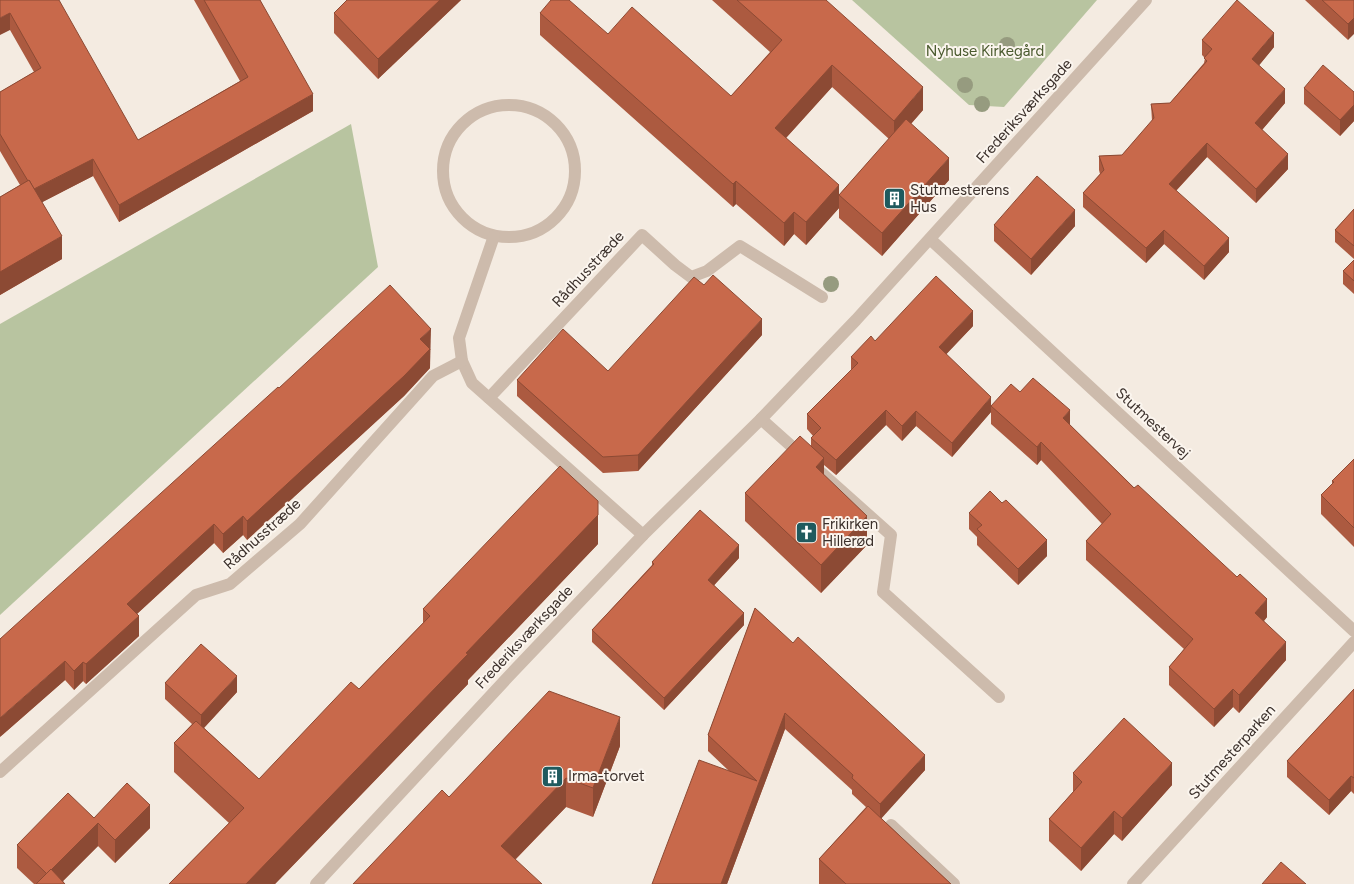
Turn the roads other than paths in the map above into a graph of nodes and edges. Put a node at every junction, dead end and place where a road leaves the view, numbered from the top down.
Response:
1 (1146, 0) edge
2 (494, 236) junction
3 (930, 239) junction
4 (822, 297) dead end
5 (462, 361) junction
6 (489, 398) junction
7 (761, 419) junction
8 (643, 535) junction
9 (1354, 631) edge
10 (1354, 642) edge
11 (1000, 697) dead end
12 (0, 772) edge
13 (891, 825) edge
14 (316, 884) edge
15 (954, 884) edge
16 (1133, 884) edge

1 - 3 street, Frederiksværksgade
2 - 2 street
2 - 5 street
3 - 7 street, Frederiksværksgade
3 - 9 street, Stutmestervej
4 - 6 street, Rådhusstræde
5 - 6 street
5 - 12 street, Rådhusstræde
6 - 8 street
7 - 8 street, Frederiksværksgade
7 - 11 street
8 - 14 street, Frederiksværksgade
10 - 16 street, Stutmesterparken
13 - 15 street

